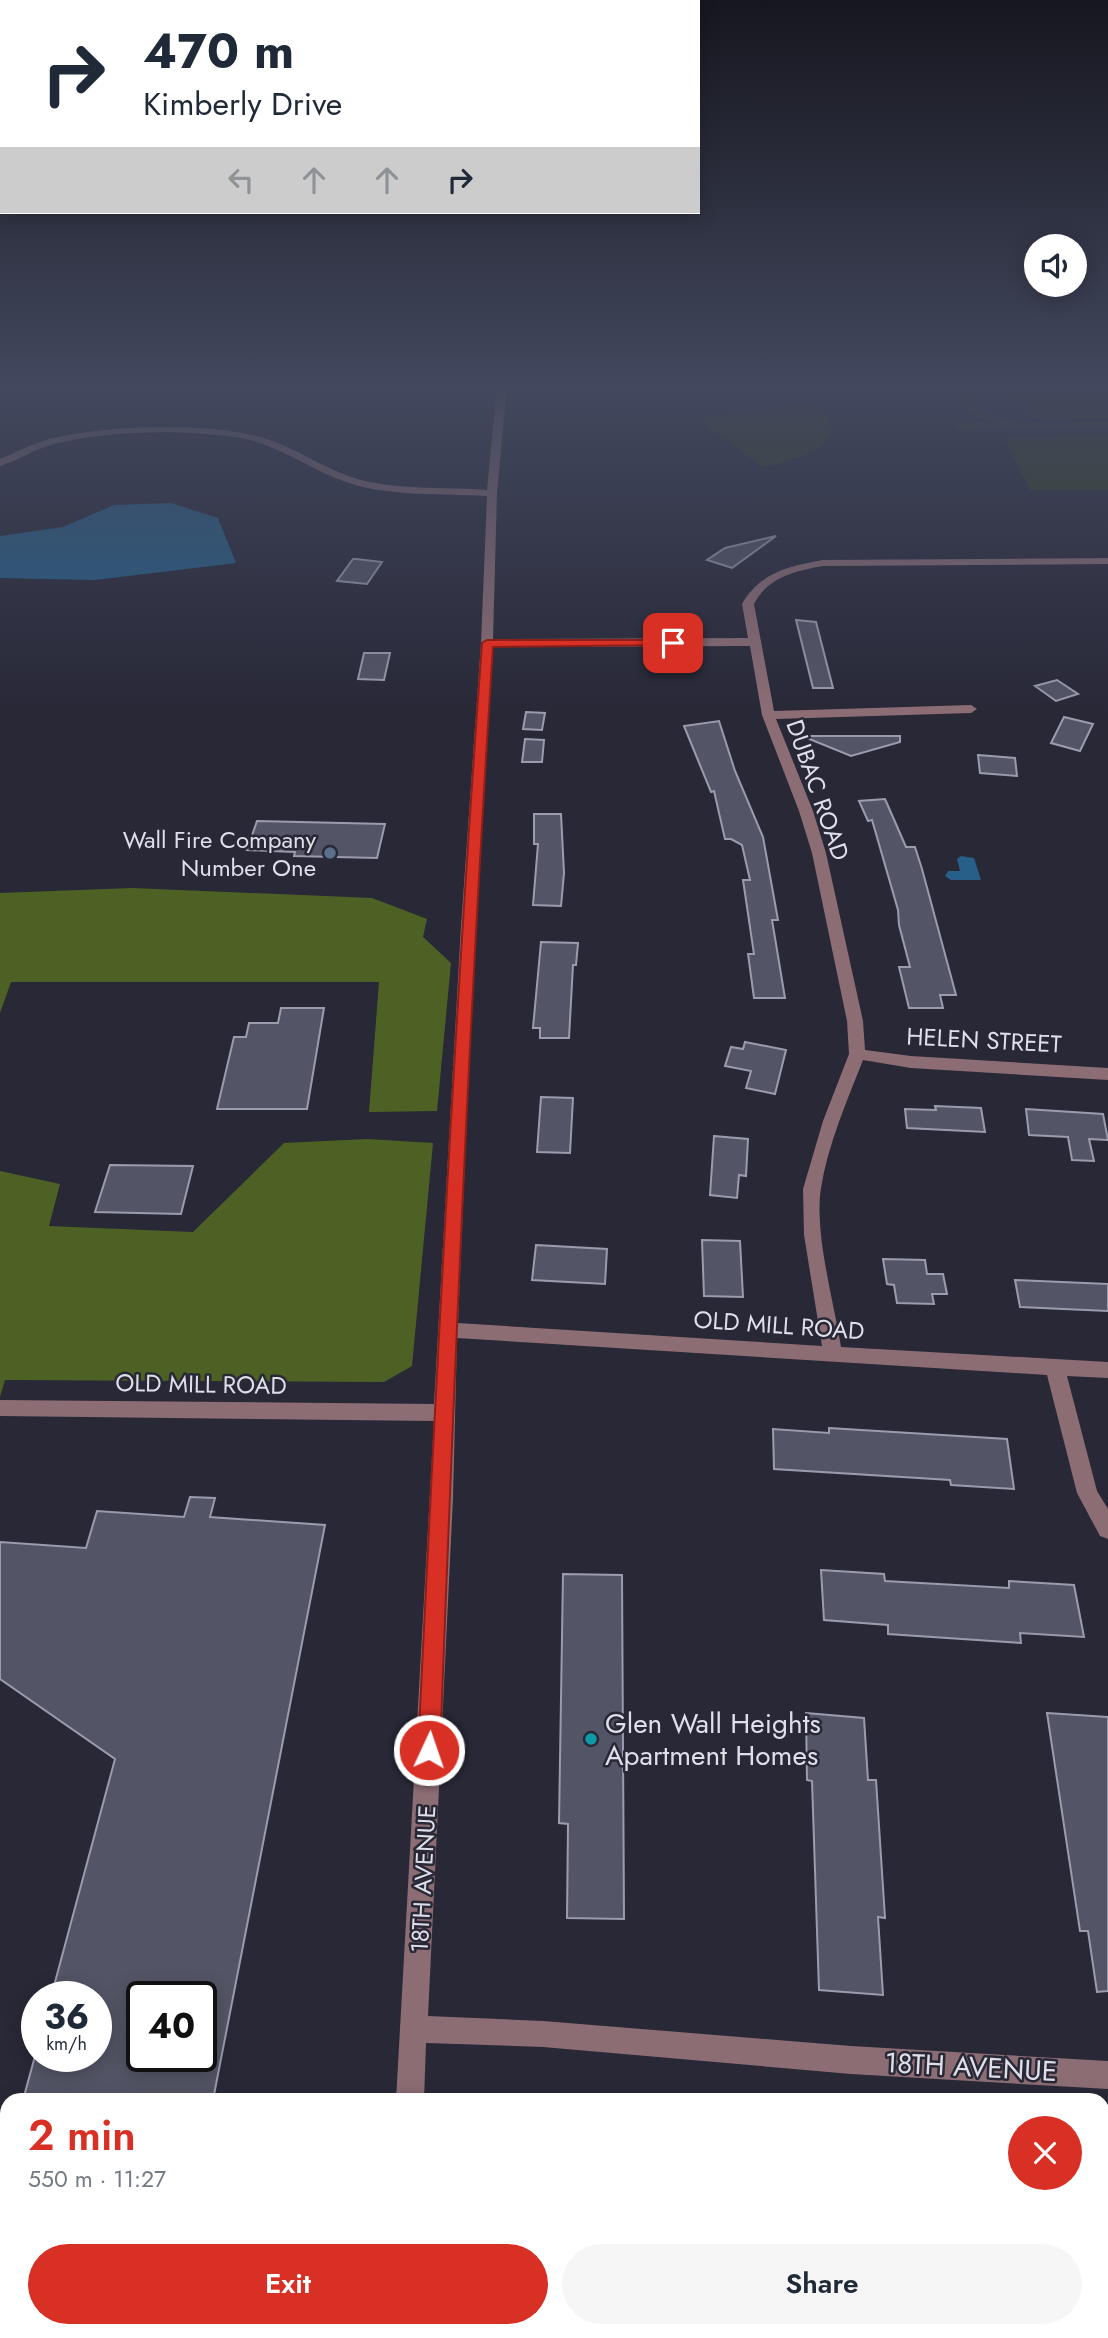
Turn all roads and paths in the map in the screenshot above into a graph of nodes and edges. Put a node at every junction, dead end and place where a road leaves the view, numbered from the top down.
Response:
1 (492, 495) edge
2 (1108, 561) edge
3 (753, 642) junction
4 (487, 643) junction
5 (971, 709) dead end
6 (768, 715) junction
7 (857, 1054) junction
8 (1108, 1074) edge
9 (448, 1330) junction
10 (833, 1355) junction
11 (1055, 1367) junction
12 (1108, 1370) edge
13 (0, 1408) edge
14 (444, 1413) junction
15 (1108, 1529) edge
16 (415, 2029) junction
17 (1108, 2075) edge
18 (410, 2093) edge

1 - 4 street, 18TH AVENUE
2 - 3 street, DUBAC ROAD
3 - 4 street
3 - 6 street, DUBAC ROAD
4 - 9 street, 18TH AVENUE
5 - 6 street
6 - 7 street, DUBAC ROAD
7 - 8 street, HELEN STREET
7 - 10 street, DUBAC ROAD
9 - 10 street, OLD MILL ROAD
9 - 14 street, 18TH AVENUE
10 - 11 street, OLD MILL ROAD
11 - 12 street, OLD MILL ROAD
11 - 15 street
13 - 14 street, OLD MILL ROAD
14 - 16 street, 18TH AVENUE
16 - 17 street, 18TH AVENUE
16 - 18 street, 18TH AVENUE

